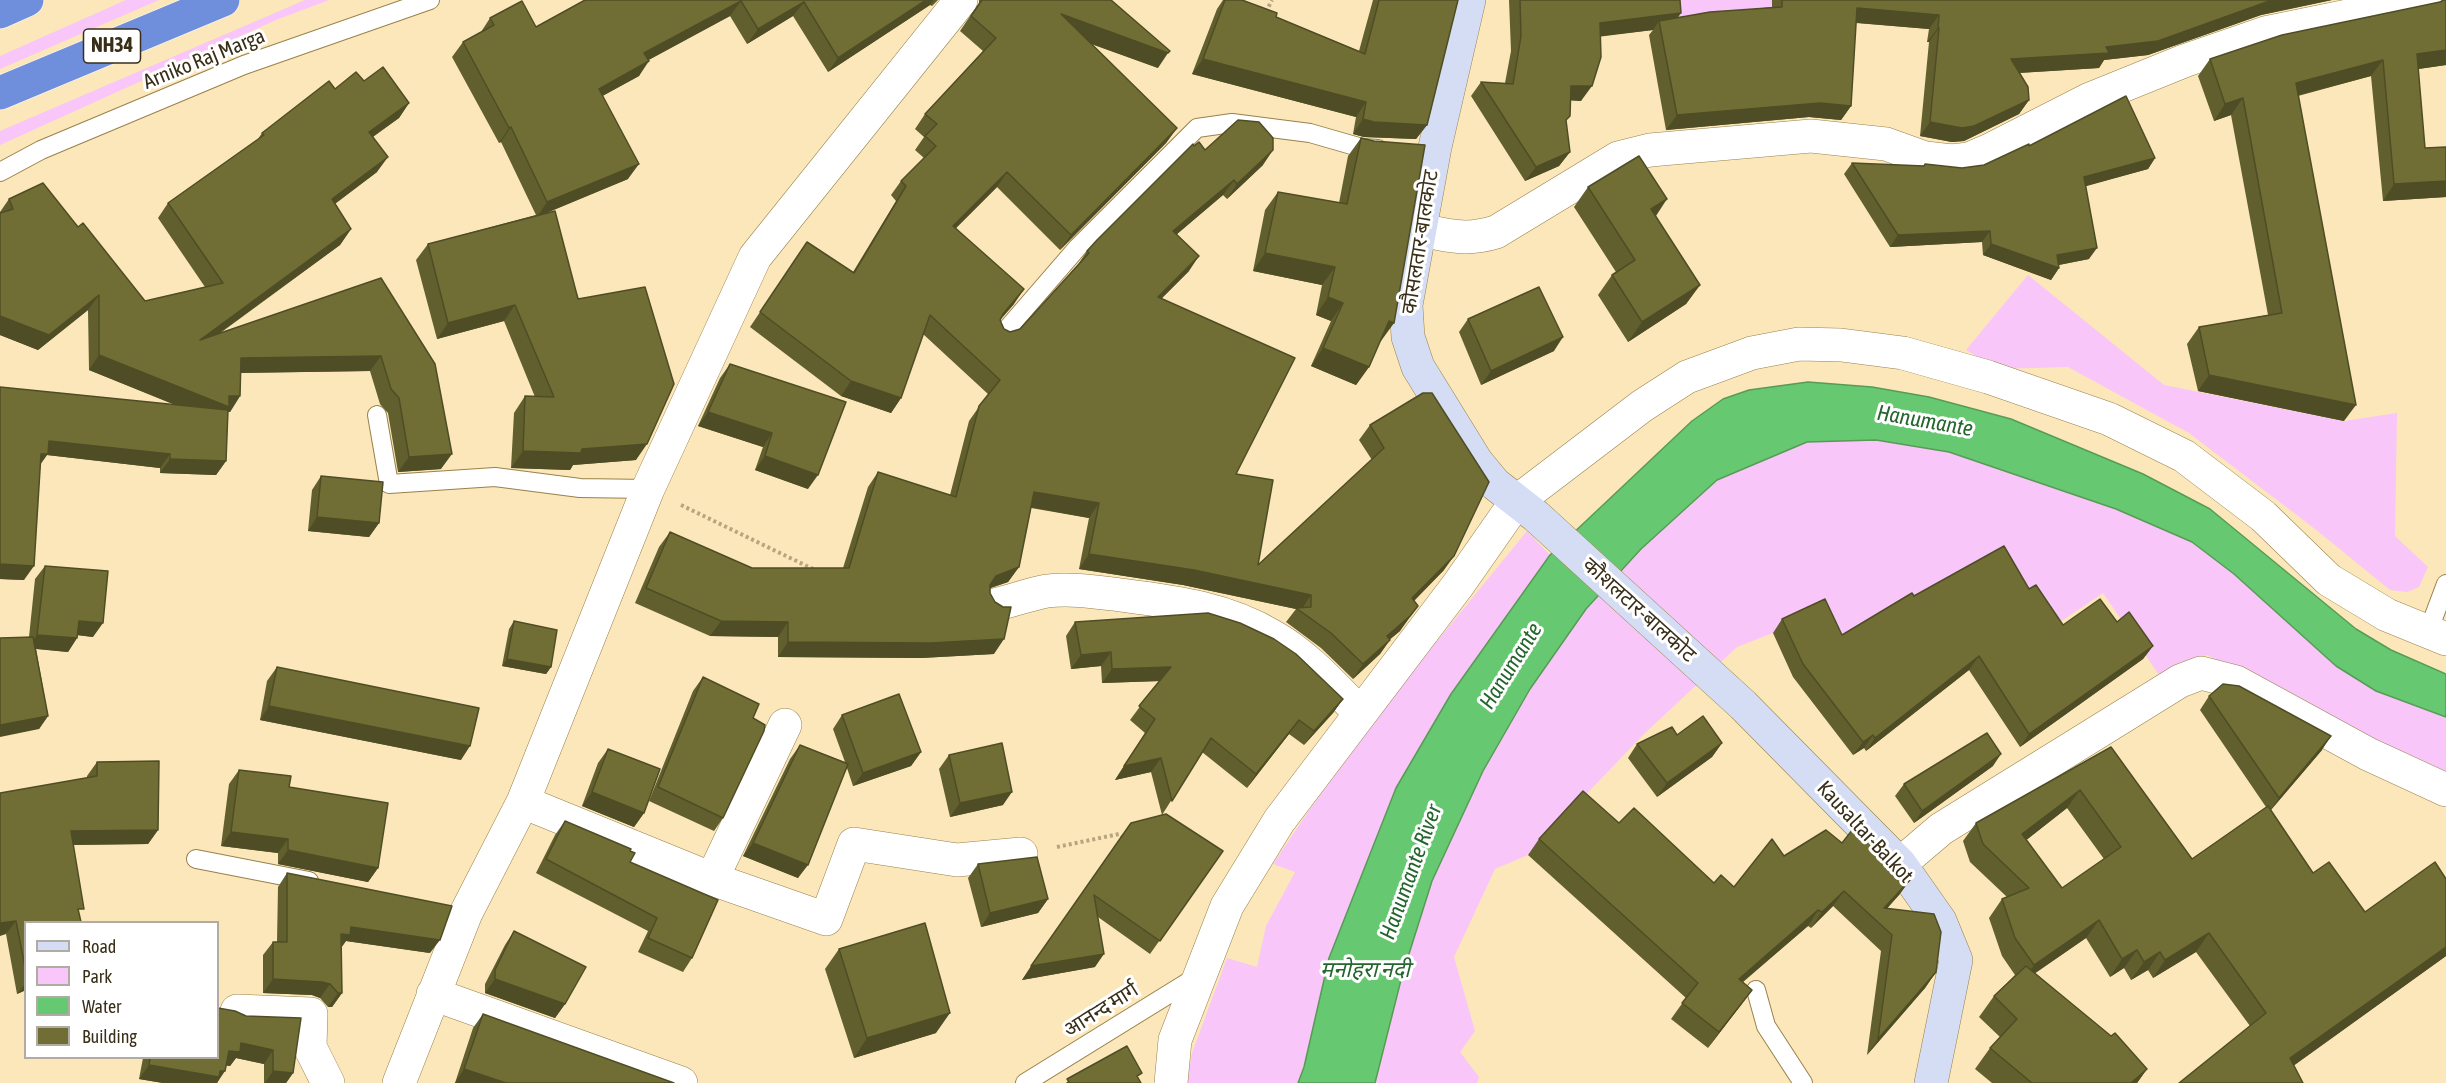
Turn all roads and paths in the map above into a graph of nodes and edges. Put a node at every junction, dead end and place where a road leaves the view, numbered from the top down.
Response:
1 (27, 0) edge
2 (224, 0) edge
3 (430, 0) edge
4 (961, 0) edge
5 (1272, 0) edge
6 (1469, 0) edge
7 (2425, 0) edge
8 (0, 12) edge
9 (1266, 12) edge
10 (0, 93) edge
11 (1396, 150) edge
12 (0, 172) edge
13 (1420, 230) junction
14 (1001, 336) edge
15 (376, 416) dead end
16 (648, 489) junction
17 (1526, 509) junction
18 (824, 572) edge
19 (2446, 584) edge
20 (998, 604) edge
21 (2437, 635) edge
22 (1743, 705) joint
23 (1360, 713) junction
24 (785, 726) dead end
25 (2446, 790) edge
26 (523, 802) junction
27 (1128, 841) edge
28 (1021, 854) joint
29 (196, 859) dead end
30 (1900, 864) junction
31 (712, 879) junction
32 (325, 885) edge
33 (1200, 975) junction
34 (1755, 990) edge
35 (433, 994) junction
36 (237, 1011) edge
37 (328, 1083) edge
38 (399, 1083) edge
39 (681, 1083) edge
40 (1025, 1083) edge
41 (1171, 1083) edge
42 (1803, 1083) edge
43 (1931, 1083) edge

1 - 8 highway
2 - 10 highway, NH34
3 - 12 lane, Arniko Raj Marga
4 - 16 street
5 - 9 path
6 - 13 main road, कौसलतार-बालकोट
7 - 13 street
11 - 14 lane
13 - 17 main road, कौसलतार-बालकोट
15 - 16 lane
16 - 18 path
16 - 26 street
17 - 21 street
17 - 22 main road, कौशलटार-बालकोट
17 - 23 street
19 - 21 lane
20 - 23 street
22 - 30 main road, Kausaltar-Balkot
23 - 33 street
24 - 31 street
25 - 30 street
26 - 31 street
26 - 35 street
27 - 28 path
28 - 31 street
29 - 32 lane
30 - 43 main road, Kausaltar-Balkot
33 - 40 lane, आनन्द मार्ग
33 - 41 street
34 - 42 lane
35 - 38 street
35 - 39 street
36 - 37 street

